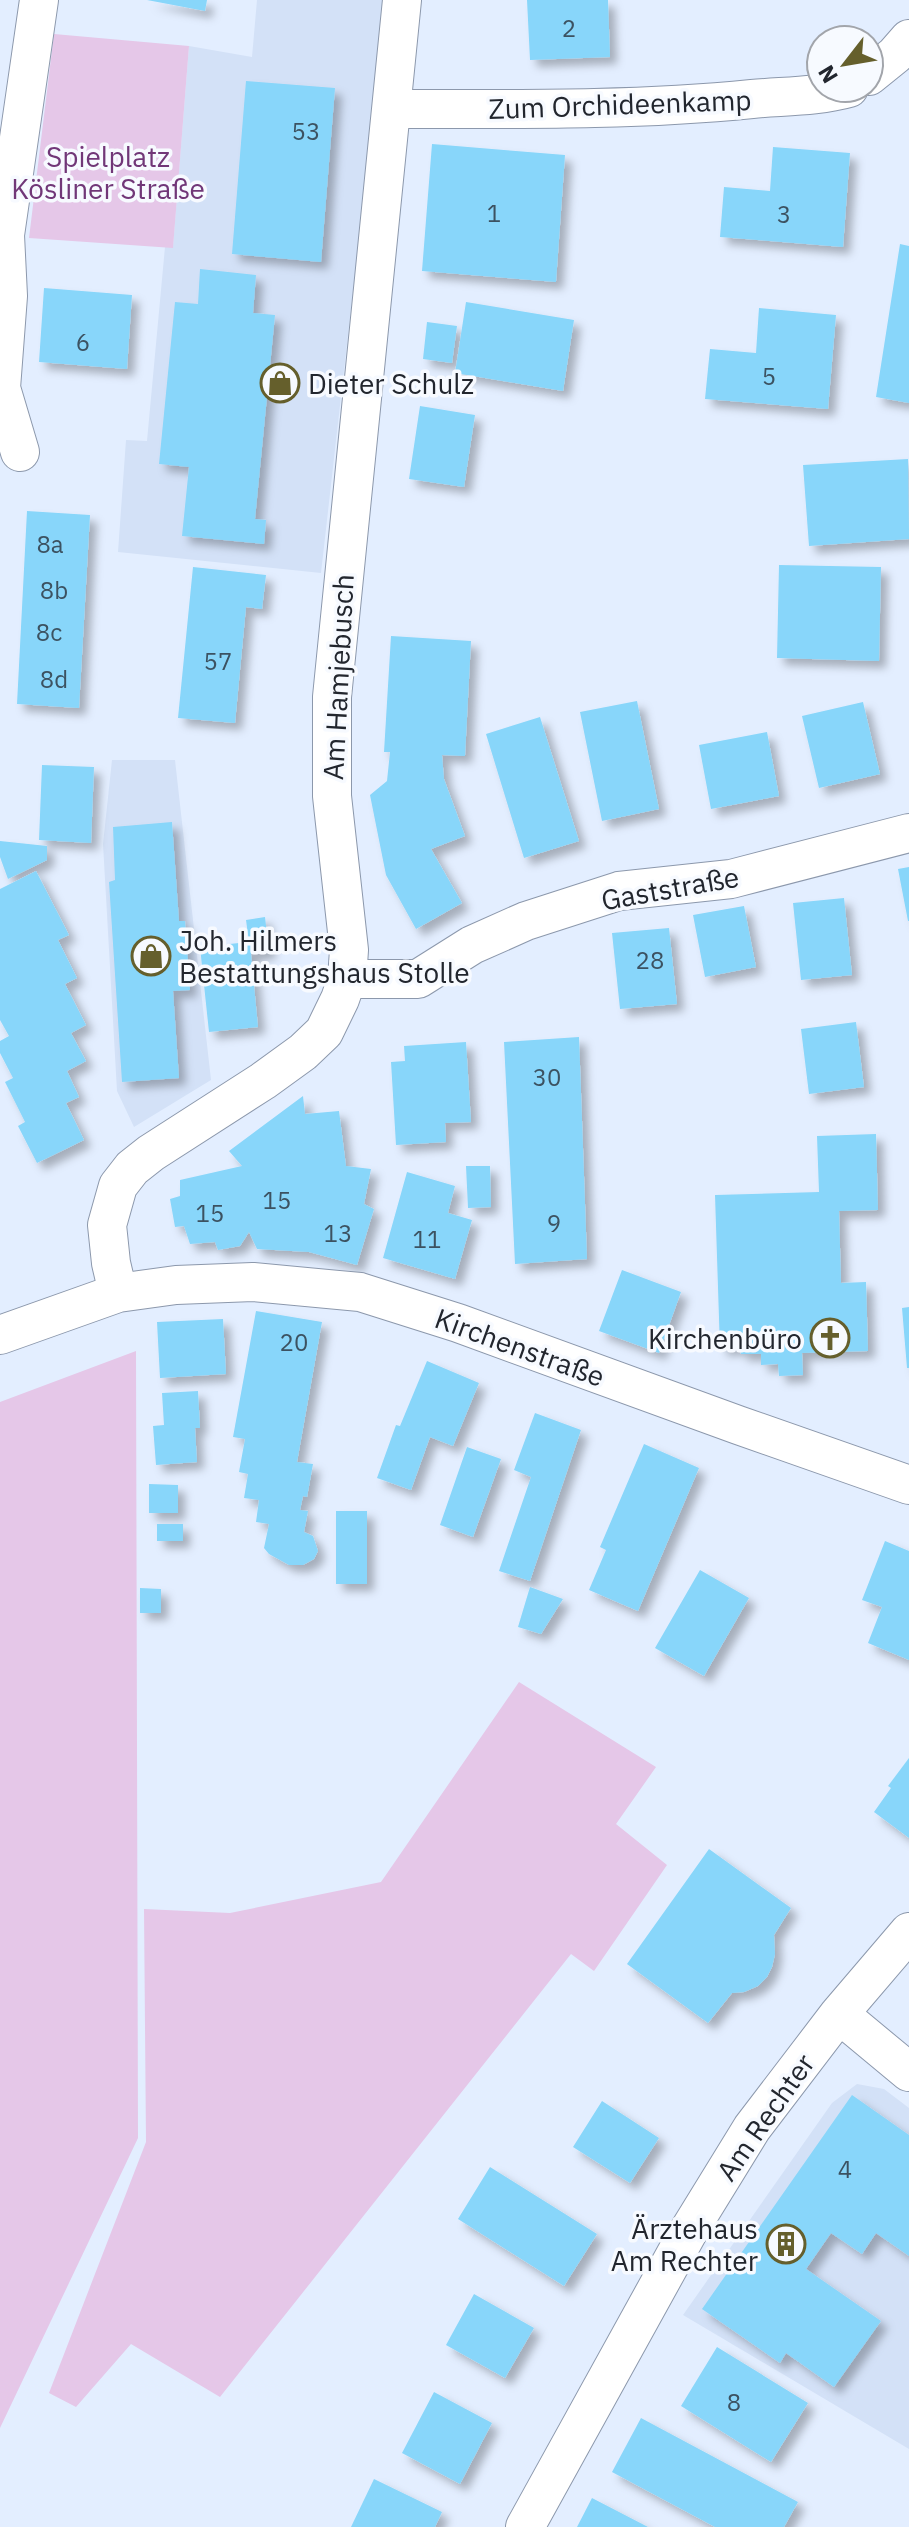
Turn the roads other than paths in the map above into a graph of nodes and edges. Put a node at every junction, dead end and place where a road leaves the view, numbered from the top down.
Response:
1 (39, 0) edge
2 (402, 0) edge
3 (909, 39) edge
4 (885, 63) edge
5 (805, 96) edge
6 (391, 109) junction
7 (20, 452) dead end
8 (909, 833) edge
9 (347, 979) junction
10 (118, 1293) junction
11 (0, 1335) edge
12 (909, 1485) edge
13 (909, 1932) edge
14 (839, 2014) junction
15 (909, 2072) edge
16 (525, 2527) edge

1 - 7 street
2 - 6 street, Am Hamjebusch
3 - 4 street
5 - 6 street, Zum Orchideenkamp
6 - 9 street, Am Hamjebusch
8 - 9 street, Gaststraße
9 - 10 street, Am Hamjebusch
10 - 11 street, Kirchenstraße
10 - 12 street, Kirchenstraße
13 - 14 street, Am Rechter
14 - 15 street
14 - 16 street, Am Rechter

